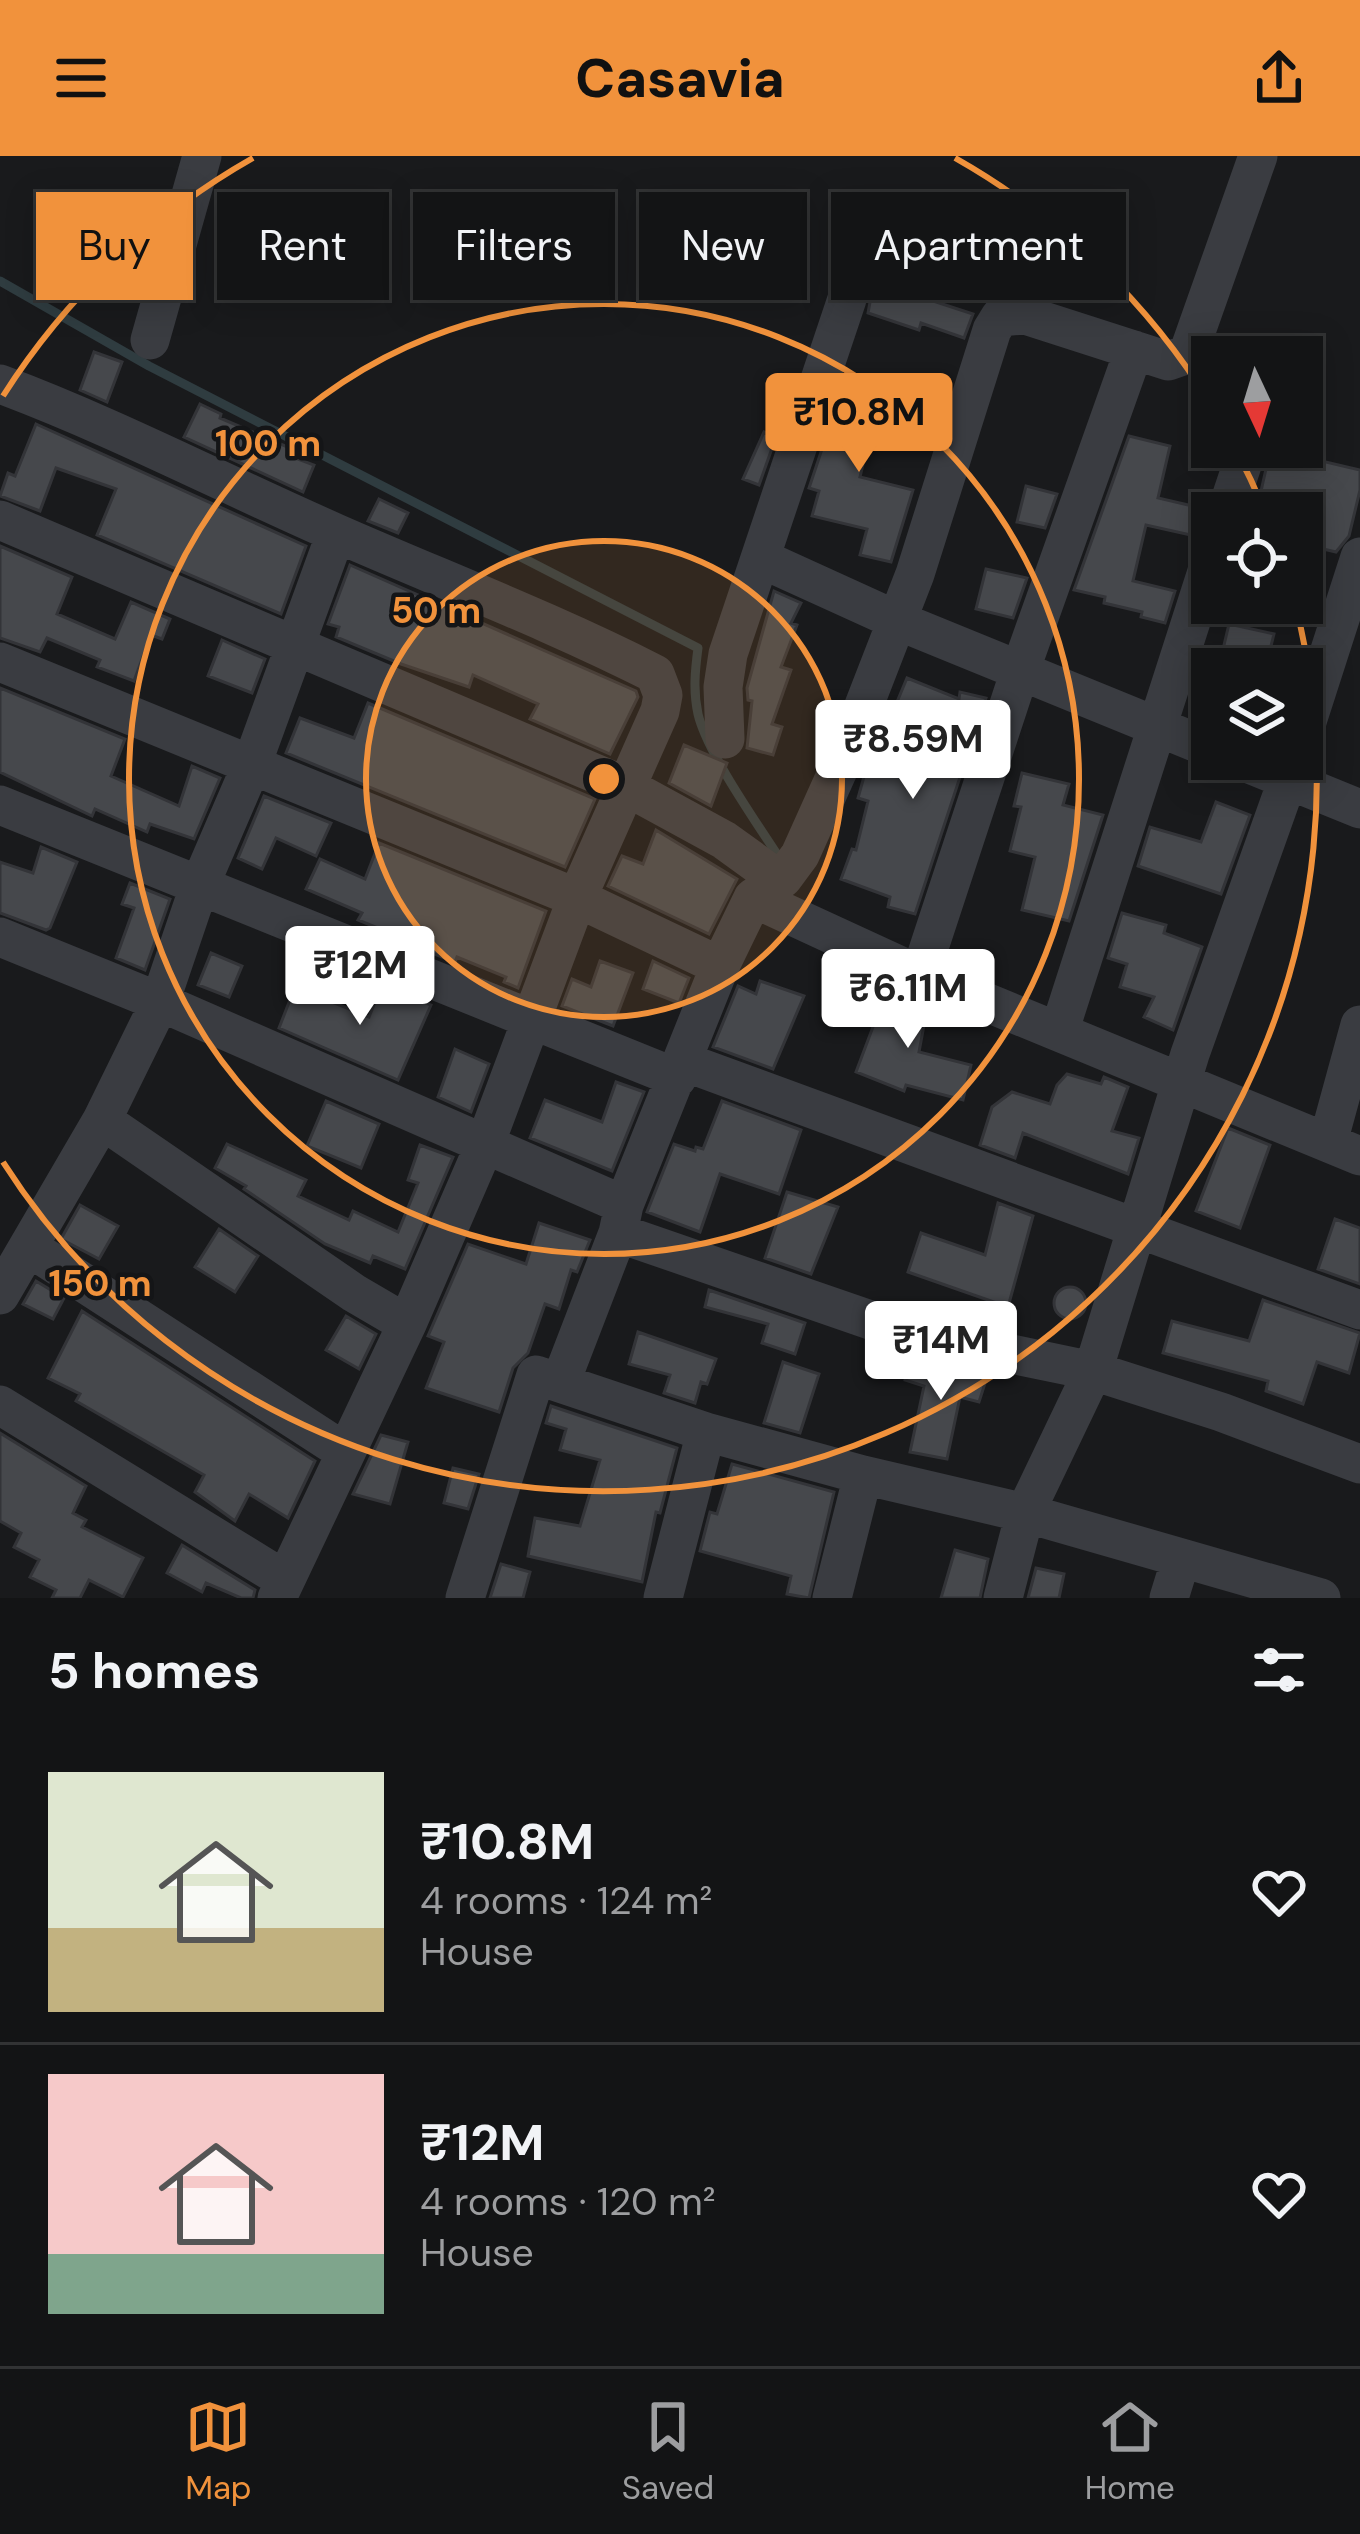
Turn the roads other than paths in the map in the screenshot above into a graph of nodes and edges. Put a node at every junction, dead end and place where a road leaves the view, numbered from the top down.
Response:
1 (202, 156) edge
2 (1258, 156) edge
3 (848, 300) edge
4 (150, 340) dead end
5 (1134, 350) junction
6 (0, 384) edge
7 (0, 520) edge
8 (337, 533) junction
9 (1360, 557) edge
10 (762, 559) junction
11 (896, 620) junction
12 (1191, 620) edge
13 (296, 646) junction
14 (0, 662) edge
15 (1020, 671) junction
16 (1323, 671) edge
17 (1156, 727) junction
18 (725, 739) dead end
19 (1191, 741) edge
20 (252, 764) junction
21 (1288, 780) edge
22 (1311, 780) edge
23 (626, 786) junction
24 (0, 805) edge
25 (1360, 809) edge
26 (199, 887) junction
27 (765, 888) junction
28 (577, 898) junction
29 (0, 937) edge
30 (721, 966) junction
31 (920, 975) junction
32 (160, 1002) junction
33 (531, 1019) junction
34 (1360, 1025) edge
35 (1059, 1032) junction
36 (680, 1069) junction
37 (1181, 1081) junction
38 (102, 1120) junction
39 (485, 1144) junction
40 (1344, 1149) edge
41 (621, 1219) junction
42 (1134, 1227) junction
43 (30, 1248) junction
44 (0, 1295) edge
45 (1360, 1310) edge
46 (407, 1324) junction
47 (1093, 1371) junction
48 (561, 1381) junction
49 (0, 1405) edge
50 (706, 1432) junction
51 (345, 1452) junction
52 (1360, 1464) edge
53 (863, 1475) junction
54 (1025, 1513) junction
55 (1181, 1559) junction
56 (281, 1589) edge
57 (465, 1598) edge
58 (663, 1598) edge
59 (832, 1598) edge
60 (1003, 1598) edge
61 (1169, 1598) edge
62 (1322, 1598) edge

1 - 4 street
2 - 5 street
3 - 10 street
5 - 11 street
5 - 15 street
6 - 8 street
7 - 13 street
8 - 13 street
8 - 23 street
9 - 16 street
10 - 11 street
10 - 18 street
11 - 15 street
11 - 27 street
12 - 17 street
13 - 20 street
13 - 23 street
14 - 20 street
15 - 17 street
15 - 31 street
17 - 19 street
17 - 35 street
20 - 26 street
20 - 28 street
21 - 37 street
22 - 25 street
23 - 27 street
23 - 28 street
24 - 26 street
26 - 32 street
26 - 33 street
27 - 30 street
27 - 31 street
28 - 30 street
28 - 33 street
29 - 32 street
30 - 36 street
31 - 35 street
32 - 38 street
32 - 39 street
33 - 36 street
33 - 39 street
34 - 40 street
35 - 37 street
36 - 41 street
36 - 42 street
37 - 40 street
37 - 42 street
38 - 43 street
38 - 46 street
39 - 41 street
39 - 46 street
41 - 47 street
41 - 48 street
42 - 45 street
42 - 47 street
43 - 44 street
43 - 51 street
46 - 51 street
47 - 52 street
47 - 54 street
48 - 50 street
48 - 57 street
49 - 56 street
50 - 53 street
50 - 58 street
51 - 56 street
53 - 54 street
53 - 59 street
54 - 55 street
54 - 60 street
55 - 61 street
55 - 62 street

